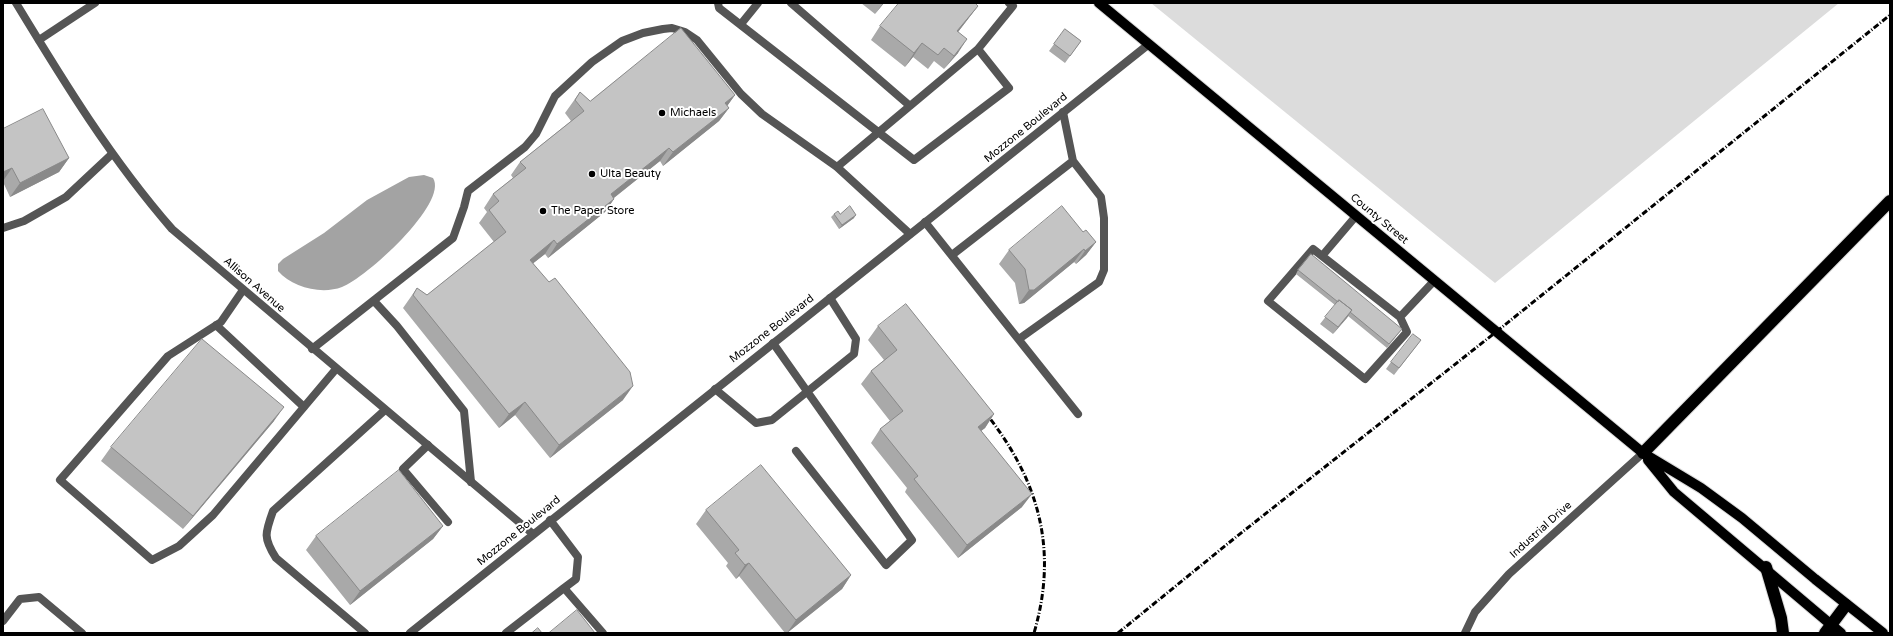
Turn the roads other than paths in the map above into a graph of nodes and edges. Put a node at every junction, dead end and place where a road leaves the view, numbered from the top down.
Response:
1 (16, 3) edge
2 (96, 3) edge
3 (718, 3) edge
4 (758, 3) edge
5 (790, 3) edge
6 (1009, 3) edge
7 (1099, 3) edge
8 (741, 24) junction
9 (38, 40) junction
10 (1149, 44) junction
11 (978, 50) junction
12 (910, 106) junction
13 (1063, 112) junction
14 (878, 132) junction
15 (112, 154) junction
16 (1073, 161) junction
17 (837, 167) junction
18 (1890, 201) edge
19 (1356, 216) junction
20 (925, 222) junction
21 (3, 228) edge
22 (910, 234) junction
23 (952, 255) junction
24 (1322, 256) junction
25 (1434, 280) junction
26 (243, 290) junction
27 (830, 298) junction
28 (374, 301) junction
29 (1400, 317) junction
30 (216, 325) junction
31 (1019, 339) junction
32 (773, 343) junction
33 (312, 349) junction
34 (336, 369) junction
35 (715, 389) junction
36 (809, 392) junction
37 (304, 407) junction
38 (385, 410) junction
39 (1078, 414) dead end
40 (428, 445) junction
41 (796, 451) dead end
42 (1643, 454) junction
43 (471, 482) junction
44 (550, 520) junction
45 (448, 522) dead end
46 (533, 534) junction
47 (1766, 567) junction
48 (564, 588) junction
49 (1846, 604) junction
50 (3, 620) edge
51 (1828, 629) edge
52 (82, 633) edge
53 (365, 633) edge
54 (410, 633) edge
55 (506, 633) edge
56 (603, 633) edge
57 (1465, 633) edge
58 (1783, 633) edge
59 (1842, 633) edge
60 (1884, 633) edge

1 - 9 street, Allison Avenue
2 - 9 street
3 - 8 street
4 - 8 street
5 - 12 street
6 - 11 street
7 - 10 main road, County Street
8 - 14 street
9 - 15 street, Allison Avenue
10 - 13 street, Mozzone Boulevard
10 - 19 main road, County Street
11 - 12 street
11 - 14 street
12 - 14 street
13 - 16 street
13 - 20 street, Mozzone Boulevard
14 - 17 street
15 - 21 street
15 - 26 street, Allison Avenue
16 - 23 street
16 - 31 street
17 - 22 street
17 - 28 street
18 - 42 highway
19 - 24 street
19 - 25 main road, County Street
20 - 22 street, Mozzone Boulevard
20 - 23 street
22 - 27 street, Mozzone Boulevard
23 - 31 street
24 - 29 street
24 - 29 street
25 - 29 street
25 - 42 main road, County Street
26 - 30 street
26 - 33 street, Allison Avenue
27 - 32 street, Mozzone Boulevard
27 - 36 street
28 - 33 street
28 - 43 street
30 - 37 street
30 - 37 street
31 - 39 street
32 - 35 street, Mozzone Boulevard
32 - 36 street
33 - 34 street, Allison Avenue
34 - 37 street
34 - 38 street, Allison Avenue
35 - 36 street
35 - 44 street, Mozzone Boulevard
36 - 41 street
38 - 40 street, Allison Avenue
38 - 53 street
40 - 43 street, Allison Avenue
40 - 45 street
42 - 47 main road
42 - 49 main road
42 - 57 street, Industrial Drive
43 - 46 street, Allison Avenue
44 - 46 street, Mozzone Boulevard
44 - 48 street
46 - 54 street, Mozzone Boulevard
47 - 51 main road
47 - 58 highway
48 - 55 street
48 - 56 street
49 - 51 highway
49 - 60 main road
50 - 52 street
51 - 59 main road

